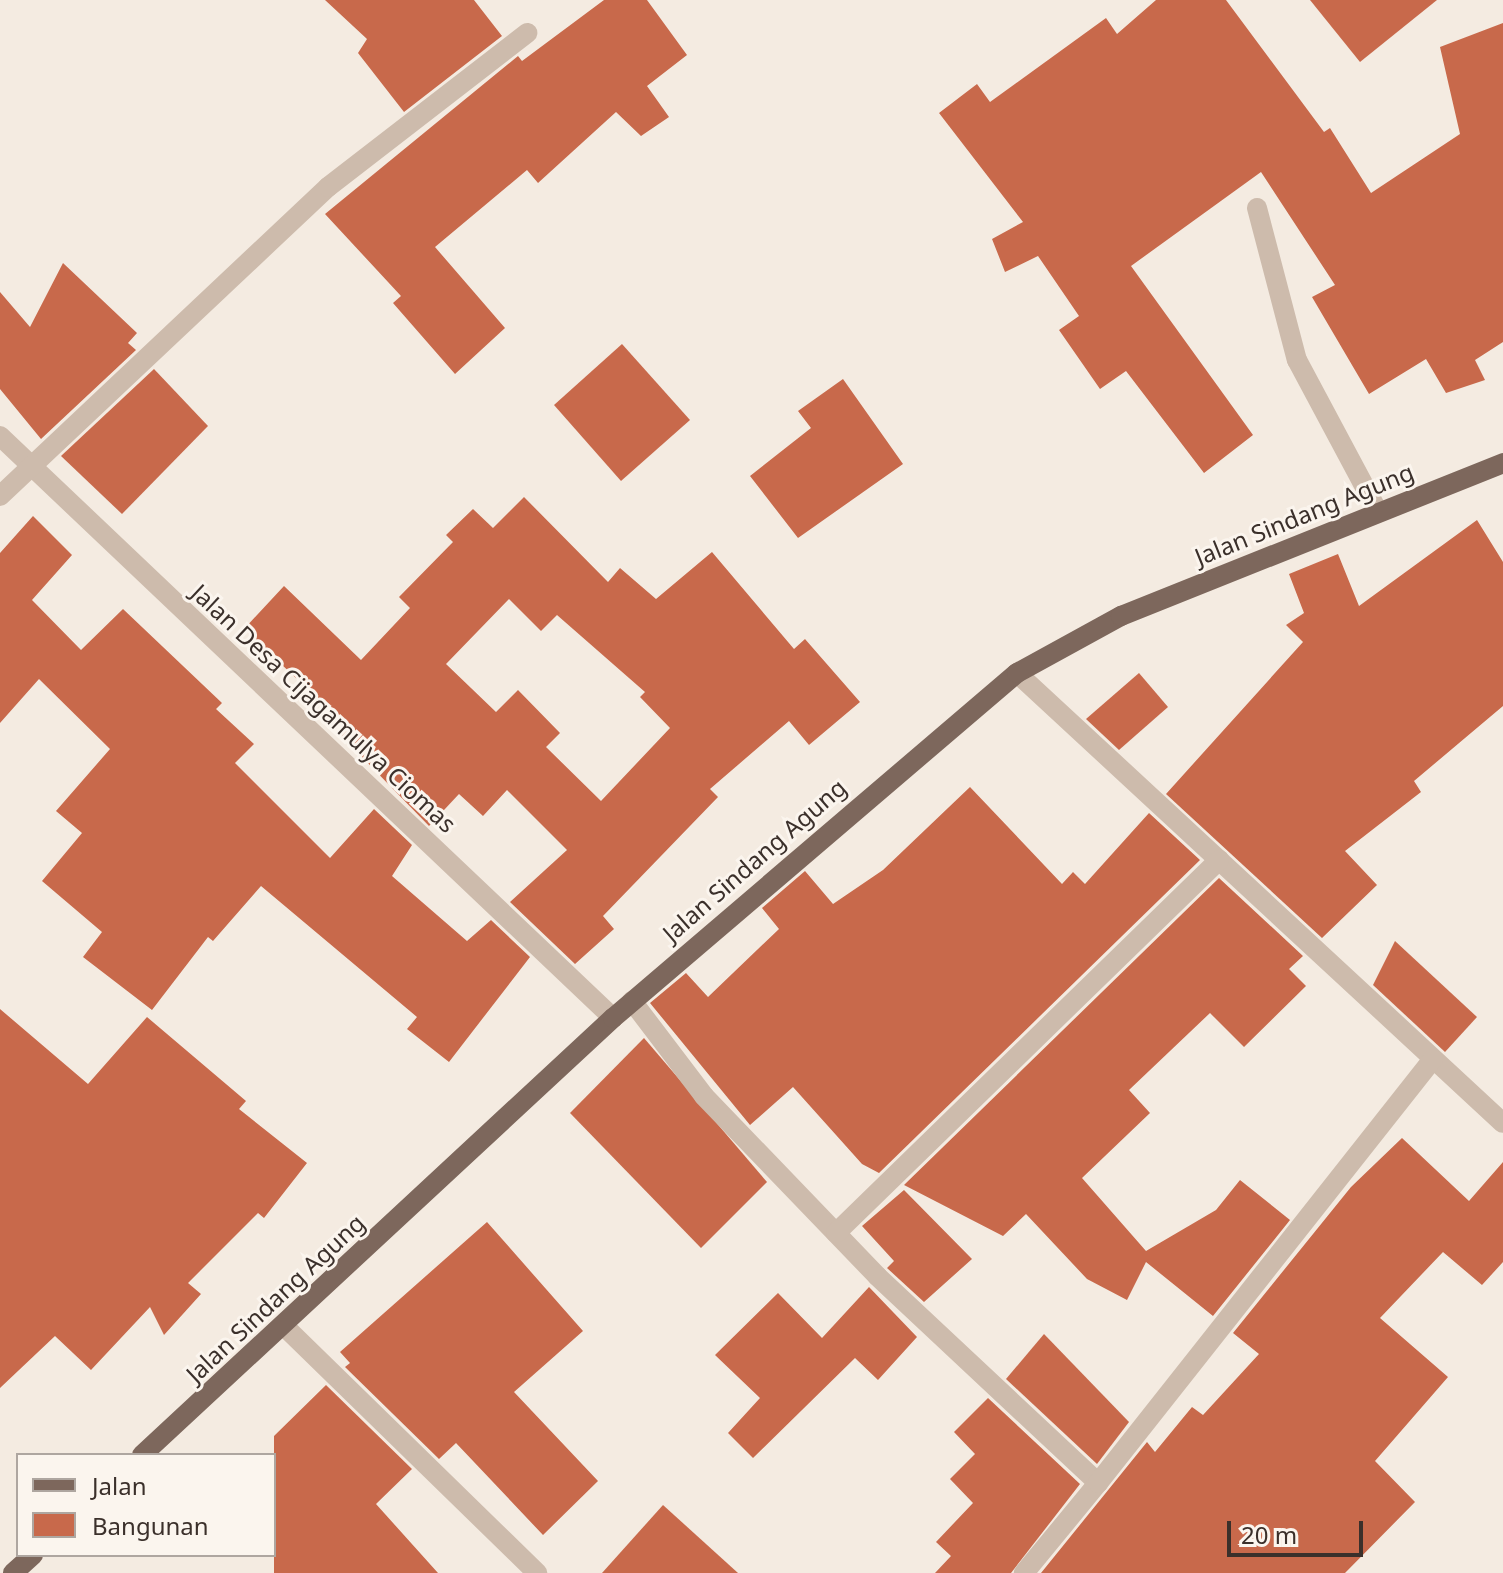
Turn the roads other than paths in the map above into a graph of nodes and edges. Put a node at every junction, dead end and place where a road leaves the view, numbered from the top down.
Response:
1 (527, 33) dead end
2 (1257, 208) dead end
3 (0, 436) edge
4 (1503, 463) edge
5 (31, 466) junction
6 (0, 496) edge
7 (1378, 512) junction
8 (1017, 673) junction
9 (1219, 860) junction
10 (632, 1001) junction
11 (613, 1018) junction
12 (1433, 1059) junction
13 (1503, 1123) edge
14 (836, 1233) junction
15 (284, 1326) junction
16 (144, 1453) edge
17 (1098, 1483) junction
18 (31, 1557) edge
19 (13, 1573) edge
20 (537, 1573) edge
21 (1024, 1573) edge

1 - 5 street
2 - 7 street
3 - 5 street, Jalan Desa Cijagamulya Ciomas
4 - 7 main road, Jalan Sindang Agung
5 - 6 street
5 - 11 street, Jalan Desa Cijagamulya Ciomas
7 - 8 main road, Jalan Sindang Agung
8 - 9 street
8 - 10 main road, Jalan Sindang Agung
9 - 12 street
9 - 14 street
10 - 11 main road, Jalan Sindang Agung
10 - 14 street
11 - 15 main road, Jalan Sindang Agung
12 - 13 street
12 - 17 street
14 - 17 street
15 - 16 main road, Jalan Sindang Agung
15 - 20 street
17 - 21 street
18 - 19 main road

